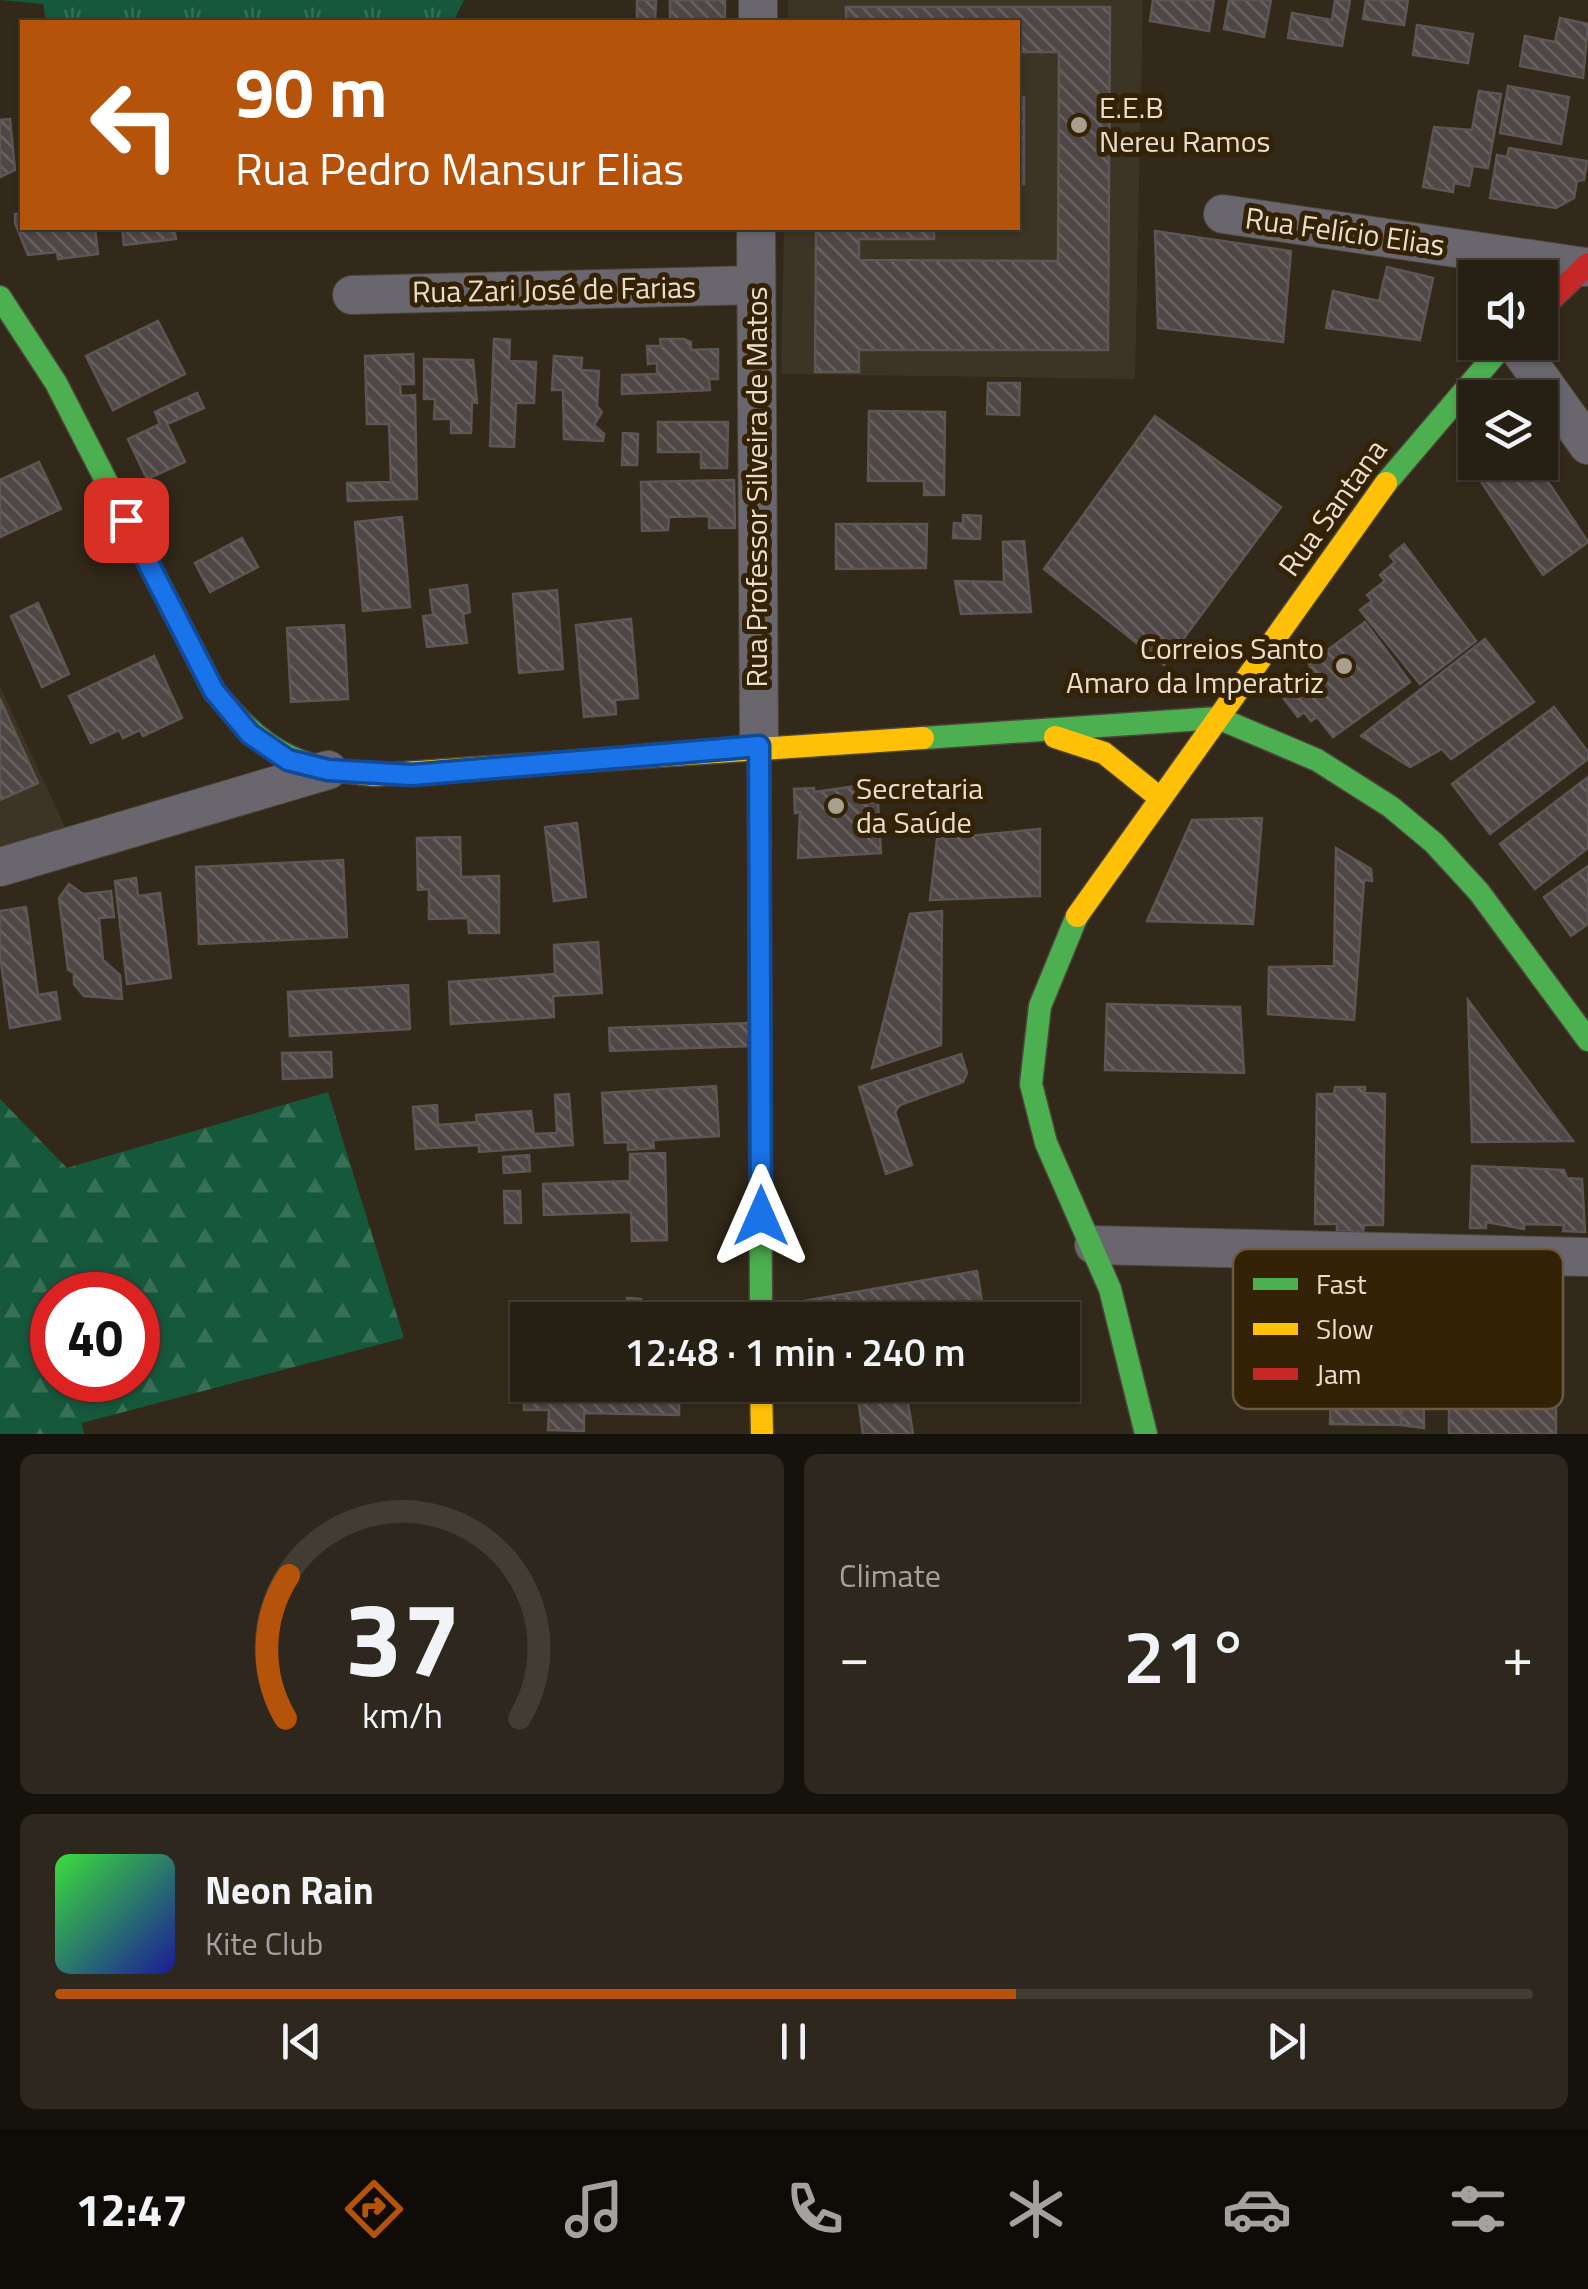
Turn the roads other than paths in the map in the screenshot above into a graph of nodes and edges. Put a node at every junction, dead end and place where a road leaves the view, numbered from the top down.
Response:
1 (1222, 214) dead end
2 (756, 230) edge
3 (1587, 265) edge
4 (756, 285) junction
5 (1558, 293) edge
6 (352, 295) dead end
7 (0, 297) edge
8 (1494, 360) edge
9 (1524, 360) edge
10 (1588, 444) edge
11 (1218, 718) junction
12 (1042, 732) junction
13 (759, 746) junction
14 (328, 770) junction
15 (1160, 798) junction
16 (0, 867) edge
17 (1588, 1040) edge
18 (1094, 1245) junction
19 (1259, 1249) edge
20 (1563, 1256) edge
21 (1588, 1257) edge
22 (761, 1302) edge
23 (762, 1402) edge
24 (762, 1434) edge
25 (1146, 1434) edge

1 - 3 street, Rua Felício Elias
2 - 4 street, Rua Professor Silveira de Matos
3 - 5 main road
4 - 6 street, Rua Zari José de Farias
4 - 13 street, Rua Professor Silveira de Matos
7 - 14 main road
8 - 11 main road, Rua Santana
9 - 10 street
11 - 12 main road
11 - 15 main road, Rua Santana
11 - 17 main road
12 - 13 main road
12 - 15 main road
13 - 14 main road
13 - 22 main road
14 - 16 street
15 - 18 main road, Rua Santana
18 - 19 street
18 - 25 main road, Rua Santana
20 - 21 street
23 - 24 main road

